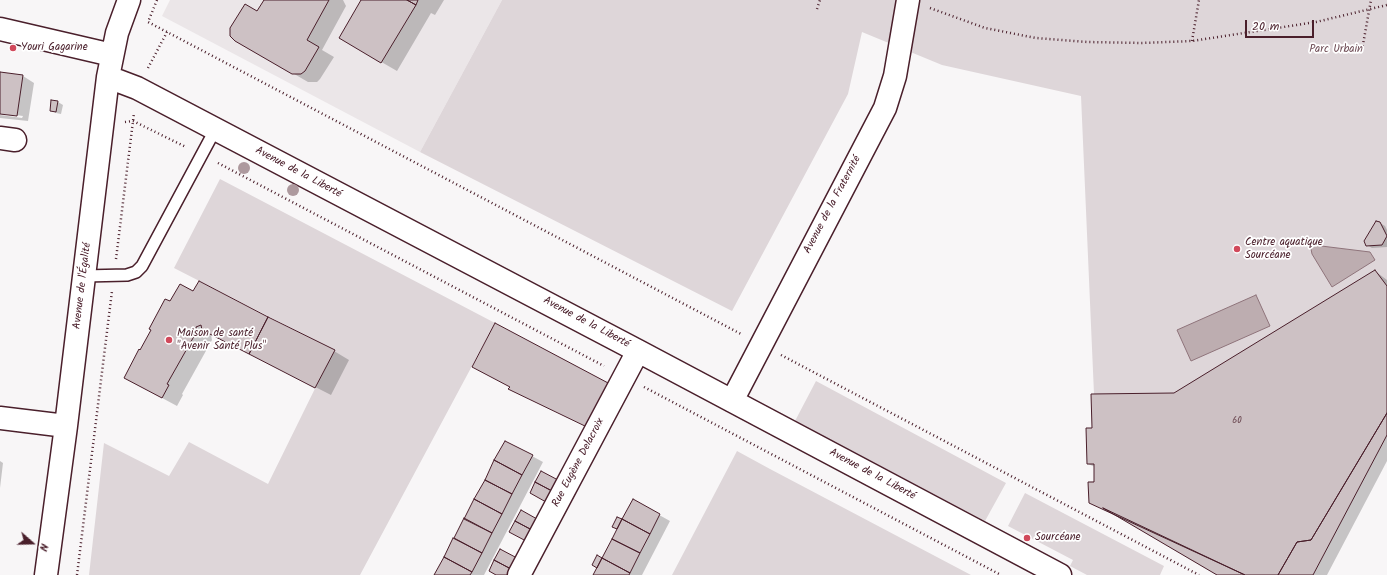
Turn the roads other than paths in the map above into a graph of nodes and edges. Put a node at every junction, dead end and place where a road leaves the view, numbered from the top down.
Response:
1 (129, 0) edge
2 (908, 0) edge
3 (0, 29) edge
4 (112, 54) junction
5 (108, 77) junction
6 (215, 130) junction
7 (84, 276) junction
8 (638, 351) junction
9 (732, 401) junction
10 (0, 418) edge
11 (66, 426) junction
12 (46, 575) edge
13 (520, 575) edge
14 (1060, 575) edge

1 - 4 street, Avenue de l'Égalité
2 - 9 street, Avenue de la Fraternité
3 - 4 street
4 - 5 street, Avenue de l'Égalité
5 - 6 street, Avenue de la Liberté
5 - 7 street, Avenue de l'Égalité
6 - 7 lane
6 - 8 street, Avenue de la Liberté
7 - 11 street, Avenue de l'Égalité
8 - 9 street, Avenue de la Liberté
8 - 13 street, Rue Eugène Delacroix
9 - 14 street, Avenue de la Liberté
10 - 11 street
11 - 12 street, Avenue de l'Égalité

